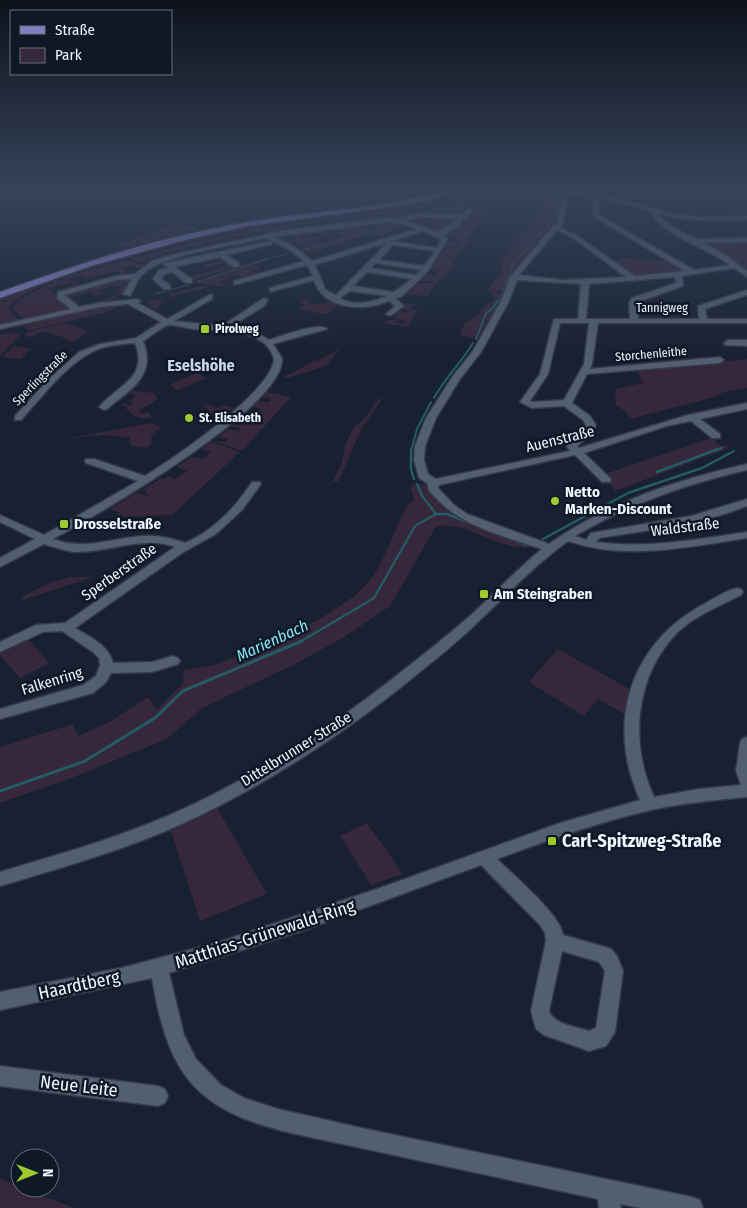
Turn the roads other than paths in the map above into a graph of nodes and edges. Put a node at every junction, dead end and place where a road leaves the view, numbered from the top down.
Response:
1 (158, 243) edge
2 (235, 243) edge
3 (271, 243) edge
4 (280, 243) edge
5 (382, 243) edge
6 (386, 243) edge
7 (396, 243) edge
8 (443, 243) edge
9 (542, 243) edge
10 (584, 243) edge
11 (642, 243) edge
12 (699, 243) edge
13 (254, 247) junction
14 (439, 250) junction
15 (221, 254) junction
16 (266, 255) dead end
17 (162, 260) junction
18 (374, 261) junction
19 (310, 263) junction
20 (236, 265) dead end
21 (736, 266) junction
22 (172, 268) junction
23 (425, 268) junction
24 (366, 270) junction
25 (691, 272) junction
26 (678, 274) junction
27 (747, 275) edge
28 (317, 277) junction
29 (417, 277) junction
30 (514, 277) junction
31 (633, 278) junction
32 (135, 280) junction
33 (189, 281) dead end
34 (585, 282) junction
35 (237, 283) dead end
36 (167, 287) dead end
37 (348, 288) junction
38 (273, 290) dead end
39 (747, 292) edge
40 (0, 295) edge
41 (139, 297) junction
42 (395, 297) junction
43 (334, 298) junction
44 (126, 299) junction
45 (209, 299) dead end
46 (257, 299) dead end
47 (78, 310) junction
48 (146, 310) junction
49 (390, 314) dead end
50 (582, 320) junction
51 (594, 320) junction
52 (703, 320) junction
53 (634, 321) junction
54 (744, 321) edge
55 (168, 322) junction
56 (0, 327) edge
57 (224, 328) junction
58 (323, 329) dead end
59 (746, 336) edge
60 (138, 340) junction
61 (267, 343) junction
62 (728, 343) dead end
63 (720, 360) dead end
64 (584, 372) junction
65 (567, 403) junction
66 (747, 406) edge
67 (104, 407) dead end
68 (691, 417) junction
69 (18, 418) dead end
70 (716, 436) dead end
71 (577, 452) junction
72 (90, 461) dead end
73 (747, 467) edge
74 (146, 480) junction
75 (606, 480) dead end
76 (434, 483) junction
77 (256, 484) dead end
78 (747, 502) edge
79 (0, 518) edge
80 (747, 535) edge
81 (567, 537) junction
82 (44, 538) junction
83 (589, 544) junction
84 (184, 546) junction
85 (550, 548) junction
86 (0, 563) edge
87 (737, 592) dead end
88 (66, 628) junction
89 (0, 647) edge
90 (173, 661) dead end
91 (106, 668) junction
92 (0, 714) edge
93 (747, 742) edge
94 (747, 783) edge
95 (747, 791) edge
96 (649, 803) junction
97 (485, 858) junction
98 (0, 880) edge
99 (555, 941) junction
100 (159, 968) junction
101 (0, 1001) edge
102 (0, 1076) edge
103 (158, 1096) dead end
104 (609, 1199) edge
105 (692, 1208) edge

1 - 40 main road
2 - 17 street
3 - 13 street
4 - 19 street
5 - 19 street
6 - 18 street
7 - 14 street
8 - 14 street
9 - 30 street
10 - 31 street
11 - 25 street
12 - 21 street
13 - 15 street
13 - 16 street
14 - 23 street
15 - 20 street
15 - 22 street
17 - 22 street
17 - 32 street
18 - 23 street
18 - 24 street
19 - 28 street
19 - 35 street
21 - 25 street
21 - 27 street
22 - 33 street
22 - 36 street
23 - 29 street
24 - 29 street
24 - 37 street
25 - 26 street
26 - 31 street
26 - 53 street
28 - 38 street
28 - 43 street
29 - 42 street
30 - 34 street
30 - 76 street
31 - 34 street
32 - 41 street
32 - 44 street
32 - 47 street
34 - 50 street
37 - 42 street
37 - 43 street
39 - 52 street
41 - 44 street
41 - 48 street
42 - 43 street
42 - 49 street
44 - 47 street
44 - 48 street
45 - 55 street
46 - 57 street
47 - 56 street
48 - 55 street
50 - 51 street, Tannigweg
50 - 65 street, Tannigweg
51 - 53 street, Tannigweg
51 - 64 street
52 - 53 street, Tannigweg
52 - 54 street, Tannigweg
54 - 59 street, Tannigweg
55 - 57 street
55 - 60 street
57 - 61 street
58 - 61 street
59 - 62 street, Tannigweg
60 - 67 street
60 - 69 street, Sperlingstraße
61 - 74 street
63 - 64 street, Storchenleithe
64 - 65 street
65 - 71 street
66 - 68 street, Auenstraße
68 - 70 street
68 - 71 street, Auenstraße
71 - 75 street
71 - 76 street, Auenstraße
72 - 74 street
73 - 81 street, Dittelbrunner Straße
74 - 82 street
76 - 85 street
77 - 84 street, Sperberstraße
78 - 83 street
79 - 82 street
80 - 83 street, Waldstraße
81 - 83 street, Waldstraße
81 - 85 street, Dittelbrunner Straße
82 - 84 street
82 - 86 street
84 - 88 street, Sperberstraße
85 - 98 street, Dittelbrunner Straße
87 - 96 street
88 - 89 street
88 - 91 street, Falkenring
90 - 91 street
91 - 92 street, Falkenring
93 - 94 street
95 - 96 street, Matthias-Grünewald-Ring
96 - 97 street, Matthias-Grünewald-Ring
97 - 99 street
97 - 100 street, Matthias-Grünewald-Ring
99 - 99 street
100 - 101 street, Haardtberg
100 - 104 street, Matthias-Grünewald-Ring
102 - 103 street, Neue Leite
104 - 105 street, Matthias-Grünewald-Ring

